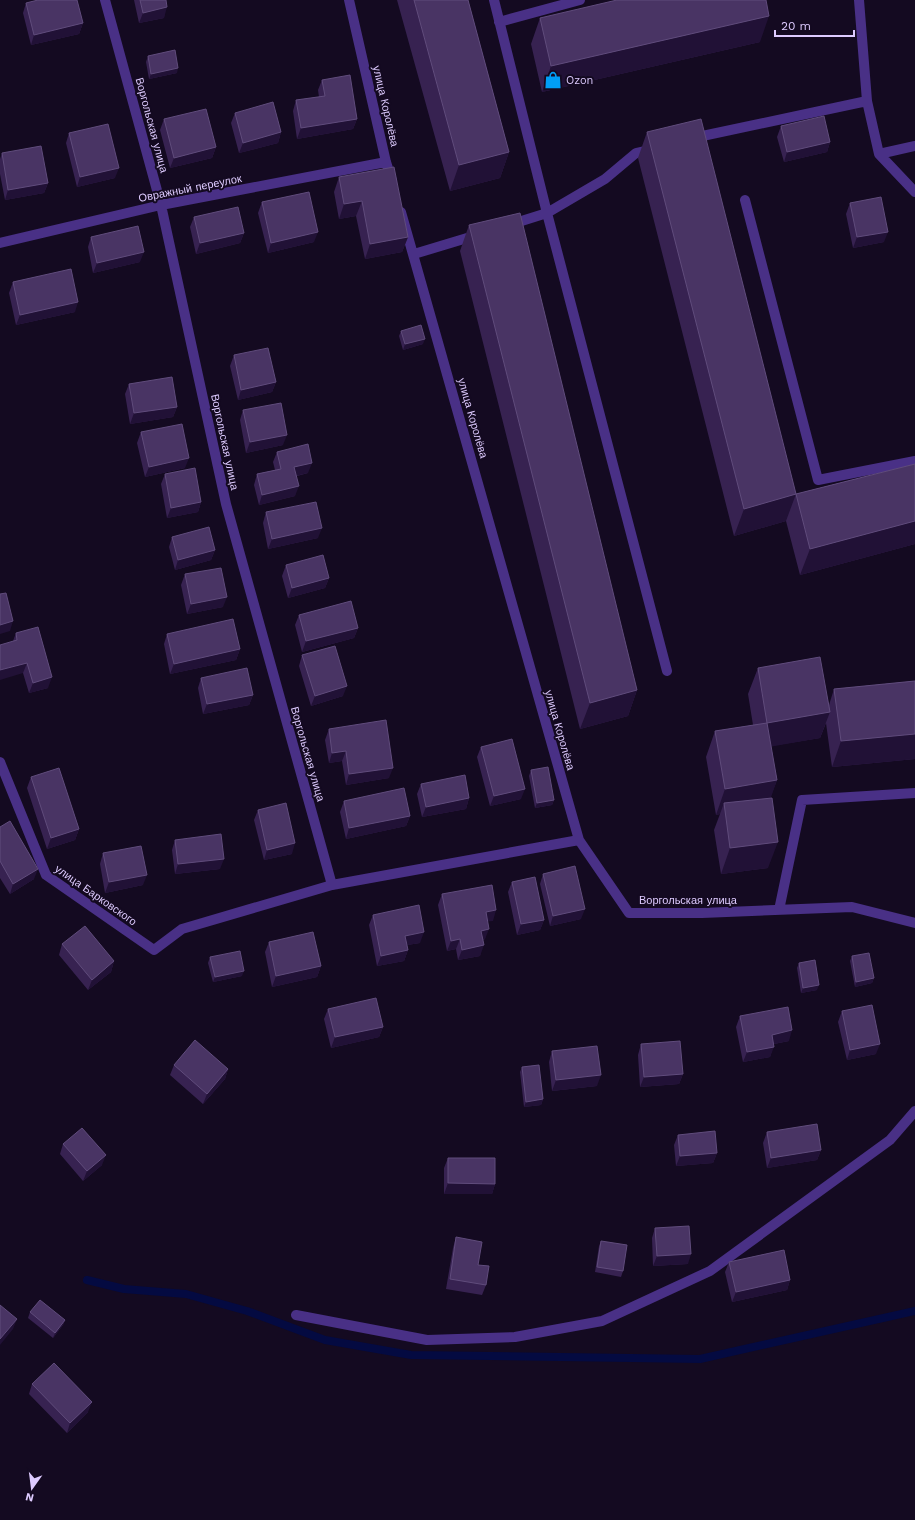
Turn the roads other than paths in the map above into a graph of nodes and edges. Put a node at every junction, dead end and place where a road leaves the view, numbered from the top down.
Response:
1 (104, 0) edge
2 (349, 0) edge
3 (494, 0) edge
4 (580, 0) edge
5 (859, 0) edge
6 (499, 22) junction
7 (867, 101) junction
8 (681, 141) edge
9 (666, 145) edge
10 (915, 146) edge
11 (879, 154) junction
12 (386, 162) junction
13 (395, 190) edge
14 (915, 192) edge
15 (745, 200) dead end
16 (161, 205) junction
17 (399, 205) edge
18 (547, 213) junction
19 (503, 227) edge
20 (488, 231) edge
21 (0, 243) edge
22 (414, 254) junction
23 (915, 461) edge
24 (667, 671) dead end
25 (0, 762) edge
26 (915, 793) edge
27 (579, 840) junction
28 (332, 886) junction
29 (779, 910) junction
30 (915, 923) edge
31 (915, 1111) edge
32 (296, 1315) dead end

1 - 16 street, Воргольская улица
2 - 12 street, улица Королёва
3 - 6 street
4 - 6 street
5 - 7 street
6 - 18 street
7 - 8 street
7 - 11 street
9 - 18 street
10 - 11 street
11 - 14 street
12 - 13 street, улица Королёва
12 - 16 street, Овражный переулок
15 - 23 street
16 - 21 street, Овражный переулок
16 - 28 street, Воргольская улица
17 - 22 street, улица Королёва
18 - 19 street
18 - 24 street
20 - 22 street
22 - 27 street, улица Королёва
25 - 28 street, улица Барковского
26 - 29 street
27 - 28 street
27 - 29 street, Воргольская улица
29 - 30 street, Воргольская улица
31 - 32 street

